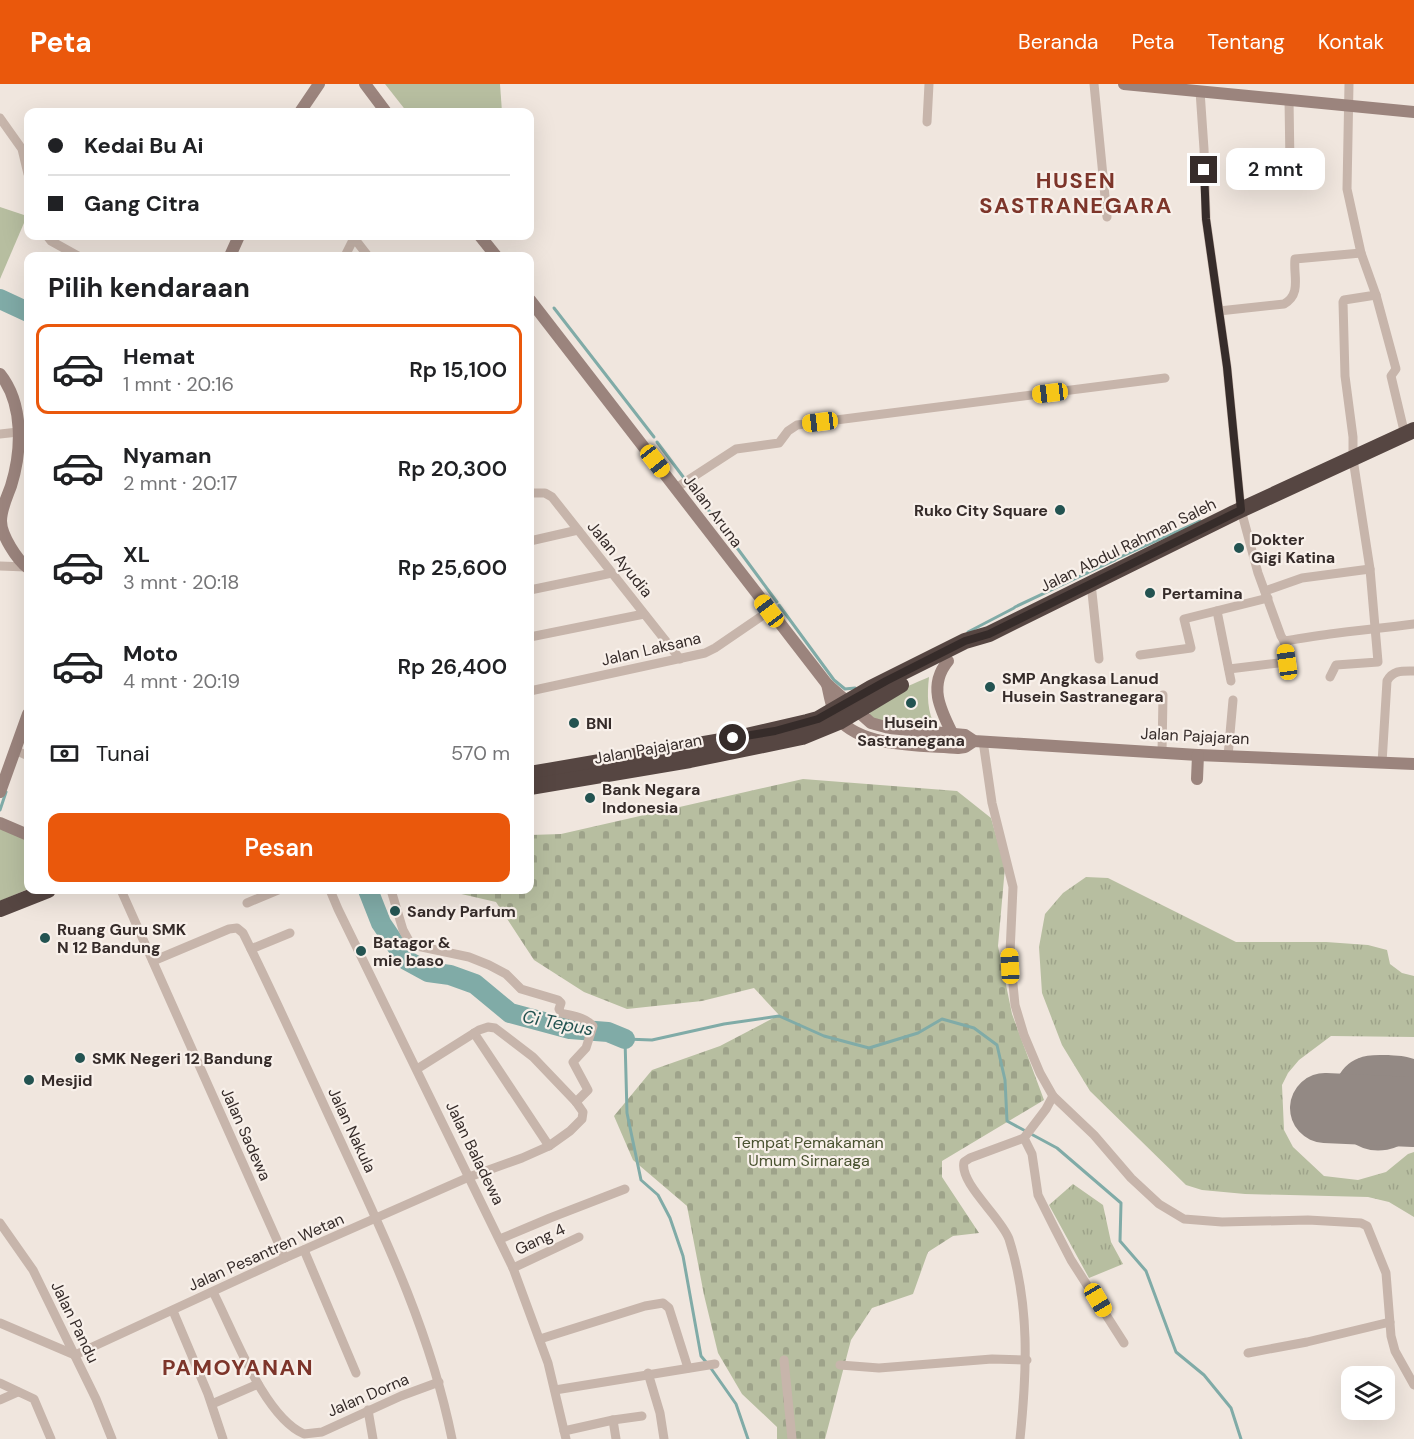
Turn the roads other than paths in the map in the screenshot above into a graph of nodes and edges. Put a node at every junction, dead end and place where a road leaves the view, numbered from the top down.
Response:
1 (319, 84) edge
2 (365, 84) edge
3 (929, 84) edge
4 (1094, 84) edge
5 (1124, 84) edge
6 (1349, 84) edge
7 (1200, 91) junction
8 (1289, 99) junction
9 (1349, 105) junction
10 (303, 108) edge
11 (383, 108) edge
12 (1414, 112) edge
13 (0, 117) edge
14 (927, 122) dead end
15 (24, 158) edge
16 (1290, 165) dead end
17 (1107, 217) dead end
18 (50, 240) edge
19 (483, 240) edge
20 (71, 252) edge
21 (493, 252) edge
22 (1361, 252) junction
23 (1376, 295) junction
24 (534, 305) edge
25 (1219, 310) junction
26 (0, 374) edge
27 (1165, 378) dead end
28 (18, 432) junction
29 (1409, 432) edge
30 (0, 434) edge
31 (1353, 459) junction
32 (680, 488) junction
33 (534, 493) edge
34 (1241, 510) junction
35 (578, 530) junction
36 (1, 531) edge
37 (534, 540) edge
38 (24, 564) edge
39 (0, 566) edge
40 (24, 568) edge
41 (1370, 569) junction
42 (612, 573) junction
43 (1091, 583) junction
44 (534, 589) edge
45 (1266, 595) junction
46 (769, 611) junction
47 (1217, 611) junction
48 (644, 614) junction
49 (1414, 624) edge
50 (1375, 630) junction
51 (989, 634) junction
52 (534, 636) edge
53 (1284, 641) junction
54 (1140, 655) dead end
55 (680, 659) junction
56 (1099, 659) dead end
57 (948, 662) junction
58 (1229, 669) junction
59 (1414, 671) edge
60 (1330, 677) dead end
61 (1231, 681) dead end
62 (534, 690) edge
63 (1163, 695) dead end
64 (1233, 700) dead end
65 (844, 710) junction
66 (24, 725) edge
67 (952, 734) junction
68 (978, 741) junction
69 (15, 750) junction
70 (1162, 753) junction
71 (24, 754) edge
72 (1198, 755) junction
73 (1228, 756) junction
74 (1382, 763) junction
75 (1414, 764) edge
76 (4, 771) edge
77 (534, 773) edge
78 (1197, 779) dead end
79 (534, 786) edge
80 (0, 792) edge
81 (0, 823) edge
82 (24, 833) edge
83 (38, 894) edge
84 (123, 894) edge
85 (268, 894) edge
86 (332, 894) edge
87 (392, 894) edge
88 (247, 903) dead end
89 (0, 909) edge
90 (290, 933) dead end
91 (251, 949) junction
92 (153, 961) junction
93 (474, 1033) junction
94 (417, 1068) junction
95 (1053, 1096) junction
96 (576, 1102) junction
97 (1025, 1136) junction
98 (549, 1146) junction
99 (469, 1177) junction
100 (625, 1189) dead end
101 (377, 1219) junction
102 (0, 1223) edge
103 (579, 1237) dead end
104 (500, 1239) junction
105 (304, 1250) junction
106 (285, 1258) junction
107 (513, 1268) junction
108 (213, 1292) junction
109 (173, 1311) junction
110 (1390, 1322) junction
111 (0, 1323) edge
112 (540, 1339) junction
113 (1124, 1343) dead end
114 (1248, 1353) dead end
115 (75, 1355) junction
116 (784, 1360) dead end
117 (1027, 1360) junction
118 (710, 1365) dead end
119 (840, 1365) dead end
120 (688, 1368) junction
121 (356, 1373) dead end
122 (648, 1373) junction
123 (439, 1382) junction
124 (0, 1383) edge
125 (258, 1384) junction
126 (1414, 1385) edge
127 (555, 1390) junction
128 (18, 1392) junction
129 (0, 1401) edge
130 (212, 1404) junction
131 (368, 1410) junction
132 (642, 1416) dead end
133 (613, 1420) junction
134 (565, 1435) edge
135 (309, 1437) edge
136 (51, 1439) edge
137 (112, 1439) edge
138 (223, 1439) edge
139 (373, 1439) edge
140 (452, 1439) edge
141 (616, 1439) edge
142 (664, 1439) edge
143 (792, 1439) edge
144 (1020, 1439) edge

1 - 10 street
2 - 11 street
3 - 14 street
4 - 17 street
5 - 7 street
6 - 9 street
7 - 8 street
7 - 25 street
8 - 9 street
8 - 16 street
9 - 12 street
9 - 22 street
13 - 15 street
18 - 20 street
19 - 21 street
22 - 23 street
22 - 25 street
23 - 29 street
23 - 31 street
24 - 32 street, Jalan Aruna
25 - 34 street
26 - 28 street
27 - 32 street
28 - 30 street
28 - 36 street
29 - 31 highway, Jalan Abdul Rahman Saleh
31 - 34 highway, Jalan Abdul Rahman Saleh
31 - 41 street
32 - 46 street, Jalan Aruna
33 - 35 street, Jalan Ayudia
34 - 43 highway, Jalan Abdul Rahman Saleh
34 - 45 street
35 - 37 street
35 - 42 street, Jalan Ayudia
36 - 38 street
39 - 40 street
41 - 45 street
41 - 50 street
42 - 44 street
42 - 48 street, Jalan Ayudia
43 - 51 highway, Jalan Abdul Rahman Saleh
43 - 56 street
45 - 47 street
45 - 53 street
46 - 55 street, Jalan Laksana
46 - 65 street, Jalan Aruna
47 - 54 street
47 - 58 street
48 - 52 street
48 - 55 street, Jalan Ayudia
49 - 50 street
50 - 53 street
50 - 60 street
51 - 57 highway, Jalan Abdul Rahman Saleh
51 - 65 highway, Jalan Abdul Rahman Saleh
53 - 58 street
55 - 62 street, Jalan Laksana
57 - 65 highway, Jalan Abdul Rahman Saleh
57 - 67 street
58 - 61 street
59 - 74 street
63 - 70 street
64 - 73 street
65 - 67 street, Jalan Pajajaran
65 - 68 street, Jalan Pajajaran
65 - 77 highway, Jalan Pajajaran
65 - 79 highway, Jalan Pajajaran
66 - 69 street
67 - 68 street, Jalan Pajajaran
68 - 70 street, Jalan Pajajaran
68 - 95 street
69 - 71 street
69 - 76 street
70 - 72 street, Jalan Pajajaran
72 - 73 street, Jalan Pajajaran
72 - 78 street
73 - 74 street, Jalan Pajajaran
74 - 75 street, Jalan Pajajaran
76 - 80 street
81 - 82 street
83 - 89 highway
84 - 92 street, Jalan Sadewa
85 - 88 street
86 - 94 street, Jalan Baladewa
87 - 96 street
90 - 91 street
91 - 92 street, Jalan Nakula
91 - 101 street, Jalan Nakula
92 - 106 street, Jalan Sadewa
93 - 94 street
93 - 96 street
93 - 98 street
94 - 99 street, Jalan Baladewa
95 - 97 street
95 - 110 street
96 - 98 street, Jalan Pesantren Wetan
97 - 113 street
97 - 117 street
98 - 99 street, Jalan Pesantren Wetan
99 - 101 street, Jalan Pesantren Wetan
99 - 104 street, Jalan Baladewa
100 - 104 street
101 - 105 street, Jalan Pesantren Wetan
101 - 123 street, Jalan Nakula
102 - 115 street, Jalan Pandu
103 - 107 street, Gang 4
104 - 107 street, Jalan Baladewa
105 - 106 street, Jalan Pesantren Wetan
105 - 121 street
106 - 108 street, Jalan Pesantren Wetan
107 - 112 street, Jalan Baladewa
108 - 109 street, Jalan Pesantren Wetan
108 - 125 street
109 - 115 street, Jalan Pesantren Wetan
109 - 130 street
110 - 114 street
110 - 126 street
111 - 115 street
112 - 120 street
112 - 127 street, Jalan Baladewa
115 - 137 street, Jalan Pandu
116 - 143 street
117 - 119 street
117 - 144 street
118 - 120 street
120 - 122 street
122 - 127 street
122 - 142 street
123 - 131 street, Jalan Dorna
123 - 140 street, Jalan Nakula
124 - 128 street
125 - 130 street
125 - 135 street
127 - 134 street, Jalan Baladewa
128 - 129 street
128 - 136 street
130 - 138 street
131 - 135 street, Jalan Dorna
131 - 139 street
132 - 133 street
133 - 134 street
133 - 141 street

